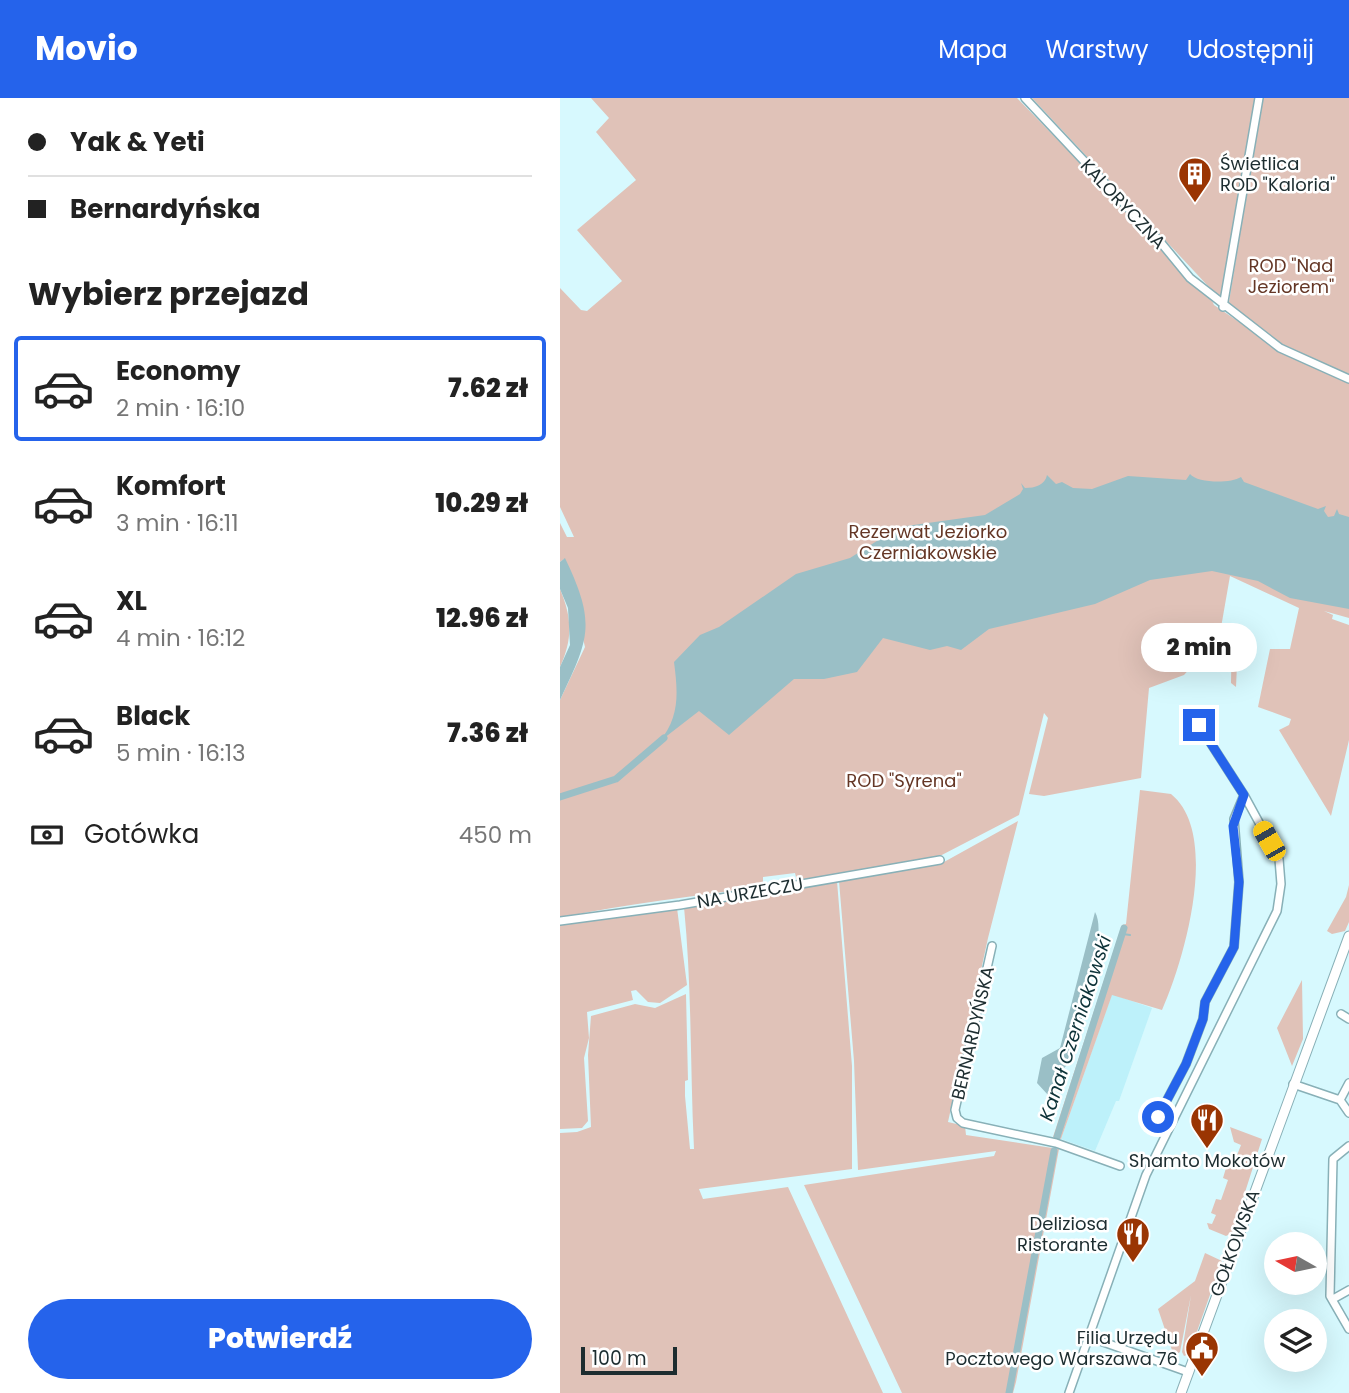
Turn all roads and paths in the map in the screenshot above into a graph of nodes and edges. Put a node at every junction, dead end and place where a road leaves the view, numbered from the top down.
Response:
1 (1025, 98) edge
2 (1259, 98) edge
3 (1223, 307) junction
4 (1349, 379) edge
5 (1199, 725) dead end
6 (1244, 795) junction
7 (940, 860) dead end
8 (560, 921) edge
9 (1349, 936) edge
10 (992, 946) dead end
11 (1341, 1014) dead end
12 (1349, 1019) edge
13 (1349, 1083) edge
14 (1293, 1084) junction
15 (1339, 1100) junction
16 (1349, 1113) edge
17 (1158, 1117) dead end
18 (1349, 1146) edge
19 (1120, 1166) dead end
20 (1349, 1290) edge
21 (1333, 1299) junction
22 (1349, 1329) edge
23 (1089, 1337) junction
24 (1188, 1372) junction
25 (1069, 1393) edge
26 (1181, 1393) edge

1 - 3 street, KALORYCZNA
2 - 3 street
3 - 4 street, KALORYCZNA
5 - 6 street
6 - 17 street
6 - 23 street
7 - 8 street, NA URZECZU
9 - 14 street, GOŁKOWSKA
10 - 19 street, BERNARDYŃSKA
11 - 12 street
13 - 15 street
14 - 15 street
14 - 24 street, GOŁKOWSKA
15 - 16 street
18 - 21 street
20 - 21 street
21 - 22 street
23 - 24 street
23 - 25 street
24 - 26 street, GOŁKOWSKA

